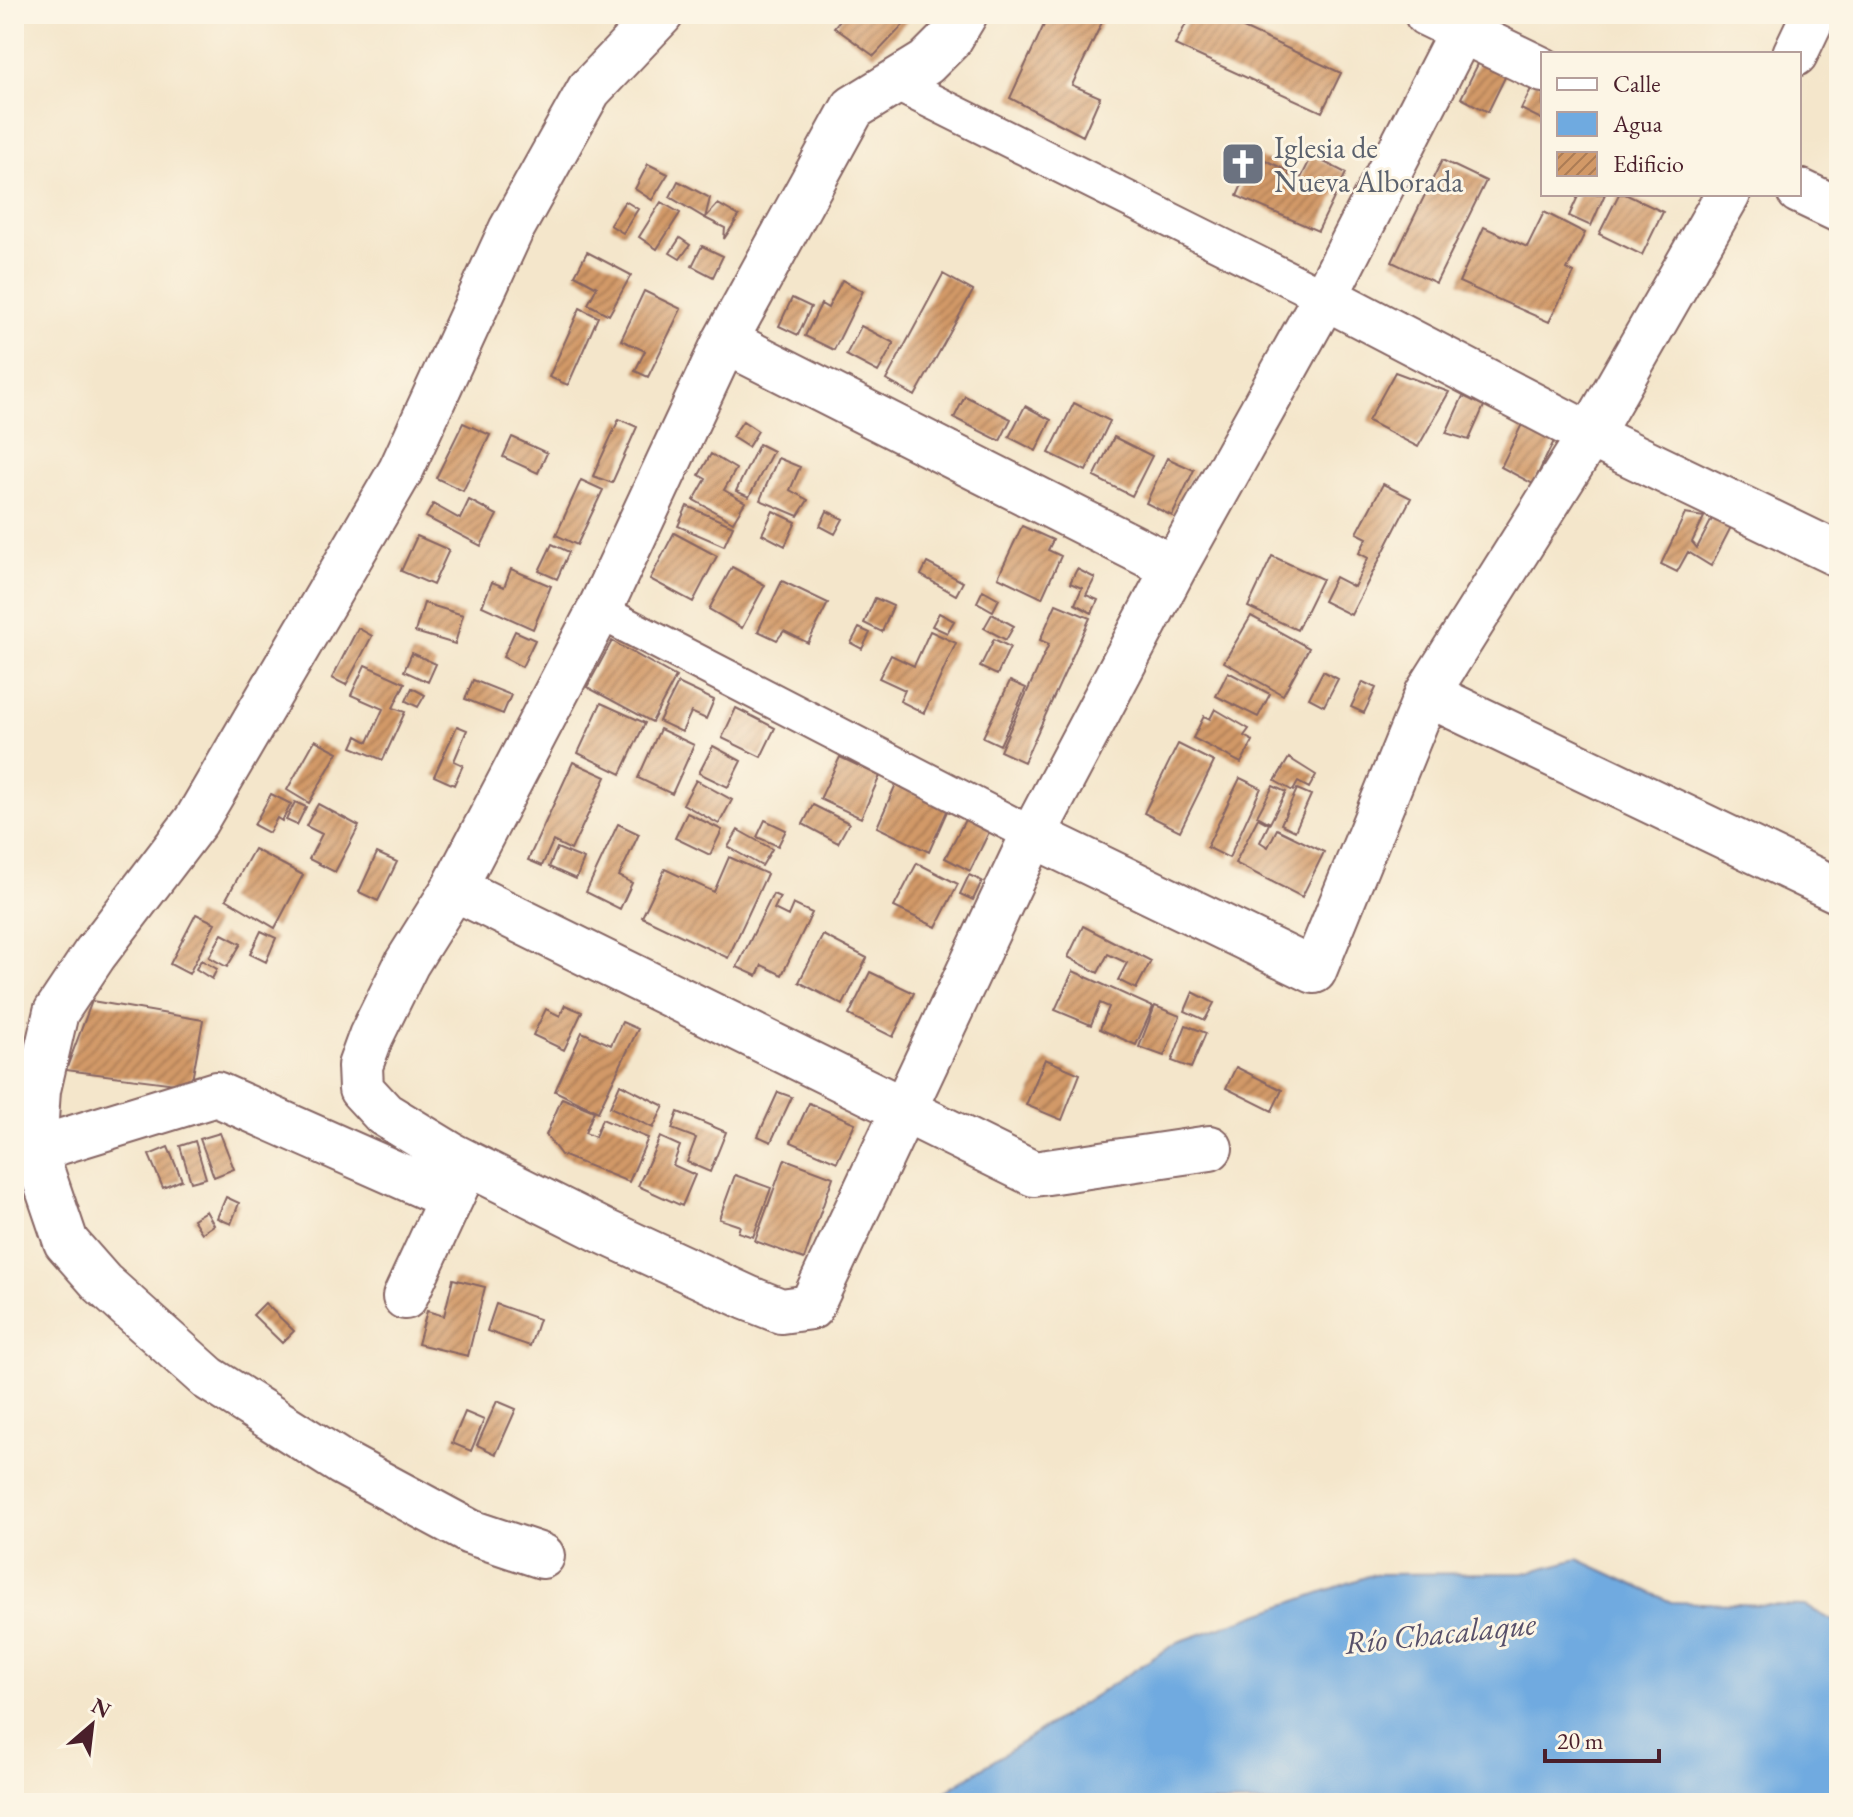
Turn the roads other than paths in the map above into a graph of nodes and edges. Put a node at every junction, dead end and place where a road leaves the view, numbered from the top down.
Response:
1 (661, 14) edge
2 (965, 14) edge
3 (1814, 14) edge
4 (1453, 20) edge
5 (1796, 52) edge
6 (1541, 69) edge
7 (895, 83) junction
8 (1801, 192) edge
9 (1727, 196) edge
10 (1839, 210) edge
11 (1325, 297) junction
12 (725, 341) junction
13 (1590, 435) junction
14 (1839, 555) edge
15 (1174, 568) junction
16 (599, 611) junction
17 (1427, 694) junction
18 (1033, 835) junction
19 (454, 888) junction
20 (1839, 891) edge
21 (903, 1110) junction
22 (1210, 1148) dead end
23 (24, 1152) edge
24 (459, 1180) junction
25 (405, 1297) dead end
26 (542, 1556) dead end

1 - 23 street
2 - 7 street
3 - 5 street
4 - 6 street
4 - 11 street
7 - 11 street
7 - 12 street
8 - 10 street
9 - 13 street
11 - 13 street
11 - 15 street
12 - 15 street
12 - 16 street
13 - 14 street
13 - 17 street
15 - 18 street
16 - 18 street
16 - 19 street
17 - 18 street
17 - 20 street
18 - 21 street
19 - 21 street
19 - 24 street
21 - 22 street
21 - 24 street
23 - 24 street
23 - 26 street
24 - 25 street

